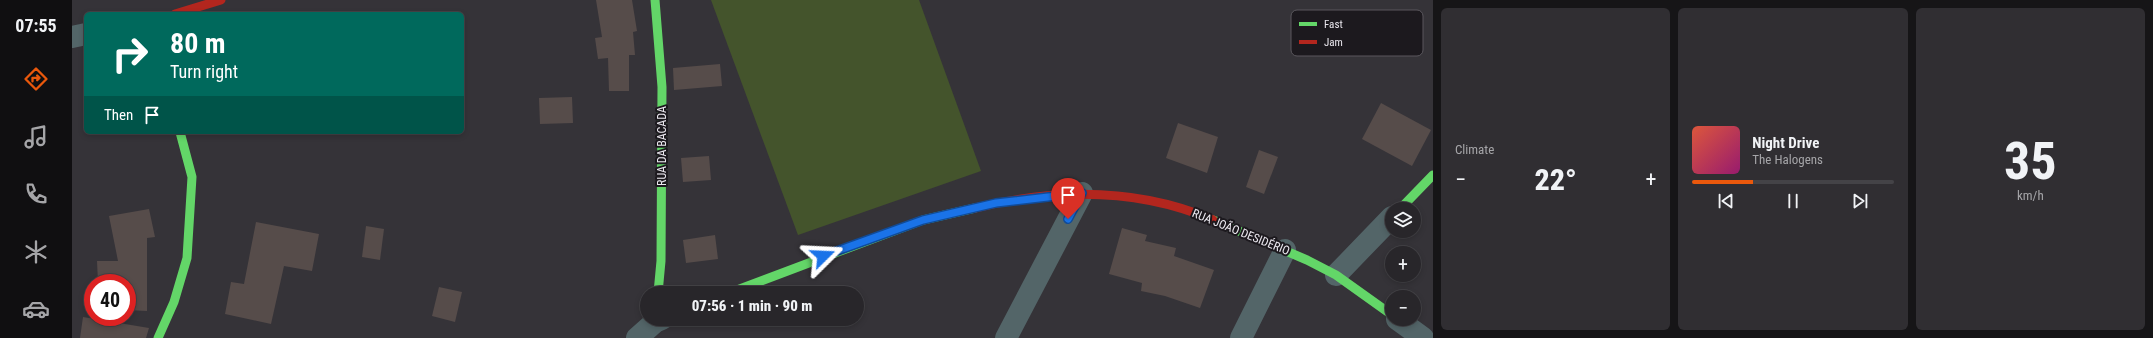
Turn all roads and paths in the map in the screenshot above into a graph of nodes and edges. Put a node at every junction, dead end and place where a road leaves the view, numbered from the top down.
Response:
1 (221, 0) edge
2 (655, 0) edge
3 (182, 12) edge
4 (84, 34) edge
5 (72, 37) edge
6 (181, 134) edge
7 (1433, 174) edge
8 (1082, 193) junction
9 (1407, 202) edge
10 (1385, 224) edge
11 (1284, 250) junction
12 (1336, 275) junction
13 (659, 286) edge
14 (748, 286) edge
15 (1385, 311) edge
16 (654, 326) edge
17 (1407, 326) edge
18 (158, 338) edge
19 (637, 338) edge
20 (1006, 338) edge
21 (1241, 338) edge
22 (1423, 338) edge

1 - 3 street
2 - 13 street, RUA DA BACADA
4 - 5 street
6 - 18 street
7 - 9 street
8 - 11 street, RUA JOÃO DESIDÉRIO
8 - 14 street, RUA JOÃO DESIDÉRIO
8 - 20 street
10 - 12 street
11 - 12 street, RUA JOÃO DESIDÉRIO
11 - 21 street
12 - 15 street, RUA JOÃO DESIDÉRIO
16 - 19 street
17 - 22 street

